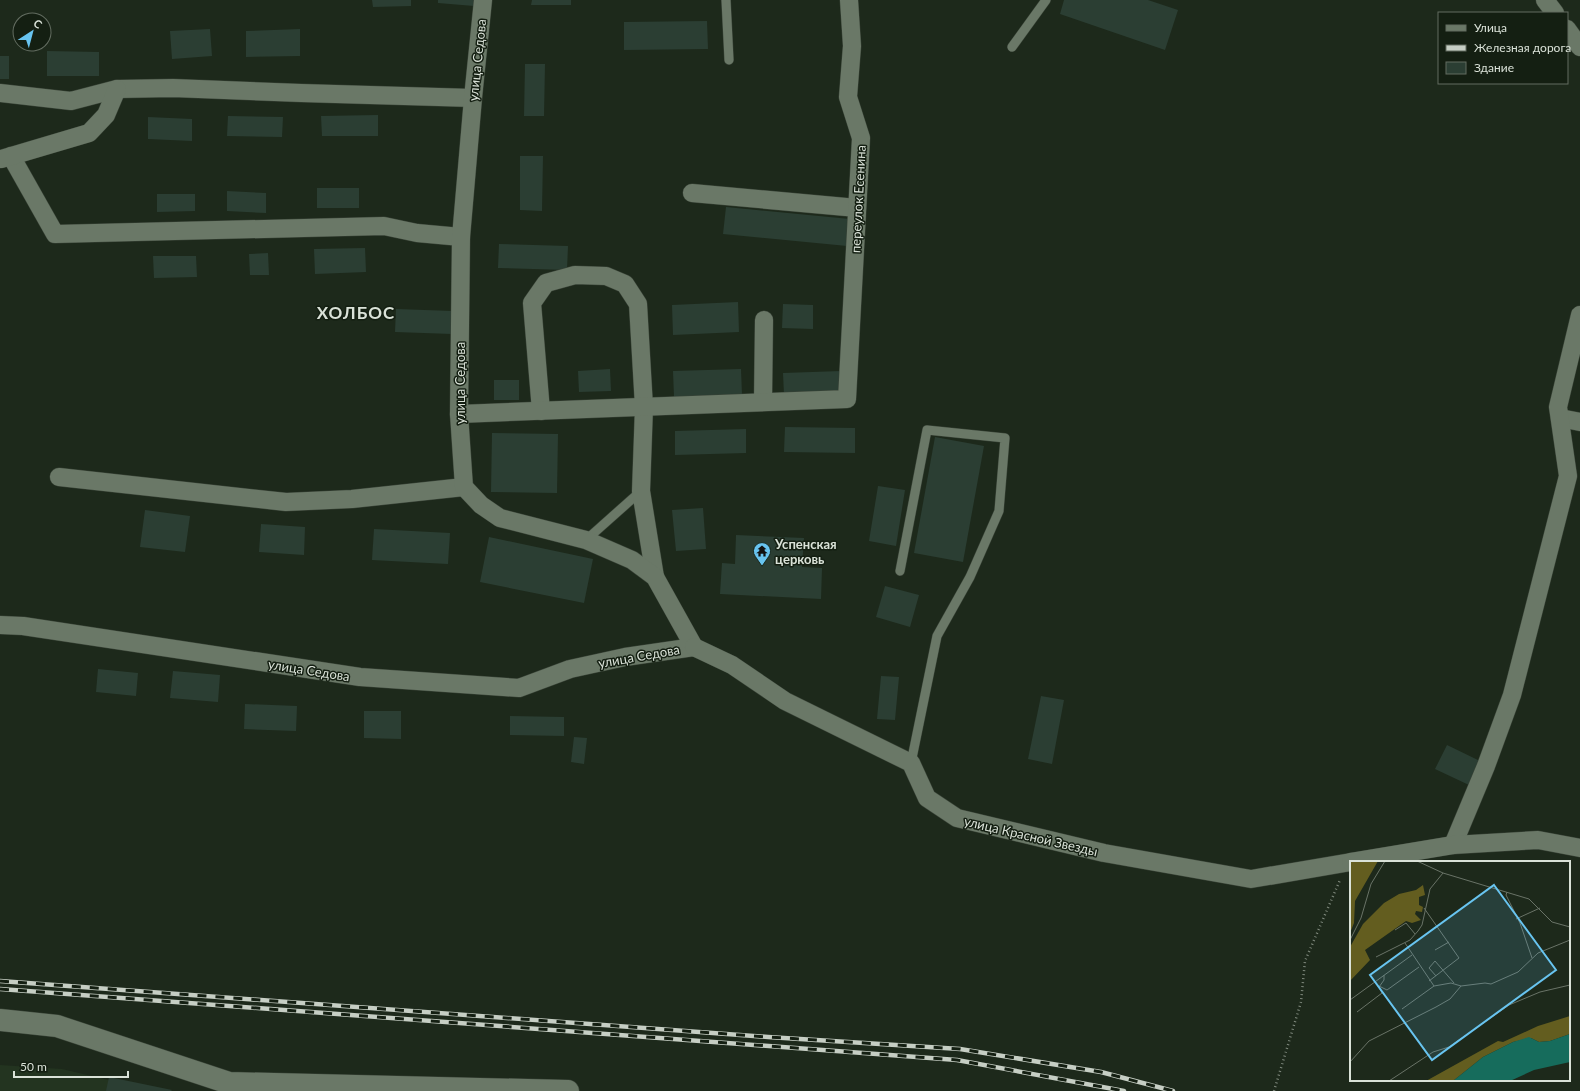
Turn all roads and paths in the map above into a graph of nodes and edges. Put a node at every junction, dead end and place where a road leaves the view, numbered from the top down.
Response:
1 (483, 0) edge
2 (726, 0) edge
3 (849, 0) edge
4 (1046, 0) edge
5 (1545, 0) edge
6 (1554, 12) edge
7 (1568, 31) edge
8 (1012, 47) dead end
9 (1580, 47) edge
10 (728, 60) dead end
11 (117, 89) junction
12 (0, 93) edge
13 (473, 98) junction
14 (6, 157) edge
15 (692, 193) dead end
16 (857, 208) junction
17 (461, 237) junction
18 (1580, 315) edge
19 (764, 320) dead end
20 (763, 402) junction
21 (644, 407) junction
22 (541, 411) junction
23 (460, 414) junction
24 (1560, 418) junction
25 (1580, 422) edge
26 (59, 477) dead end
27 (464, 487) junction
28 (641, 491) junction
29 (586, 540) junction
30 (900, 571) dead end
31 (655, 577) junction
32 (0, 625) edge
33 (694, 647) junction
34 (911, 763) junction
35 (1453, 845) junction
36 (1580, 848) edge
37 (1356, 861) edge
38 (1350, 862) edge
39 (0, 1020) edge
40 (282, 1088) edge
41 (568, 1091) edge
42 (1274, 1091) edge

1 - 13 street, улица Седова
2 - 10 lane
3 - 16 street, переулок Есенина
4 - 8 lane
5 - 6 street
7 - 9 street
11 - 12 street
11 - 13 street
11 - 14 street
13 - 17 street, улица Седова
14 - 17 street
15 - 16 street
16 - 20 street, переулок Есенина
17 - 23 street, улица Седова
18 - 24 street
19 - 20 street
20 - 21 street
21 - 22 street
21 - 22 street
21 - 28 street
22 - 23 street
23 - 27 street, улица Седова
24 - 25 street
24 - 35 street
26 - 27 street
27 - 29 street, улица Седова
28 - 29 lane
28 - 31 street
29 - 31 street, улица Седова
30 - 34 lane
31 - 33 street, улица Седова
32 - 33 street, улица Седова
33 - 34 street
34 - 38 street, улица Красной Звезды
35 - 36 street, улица Красной Звезды
35 - 37 street, улица Красной Звезды
38 - 42 path
39 - 40 main road
40 - 41 main road

